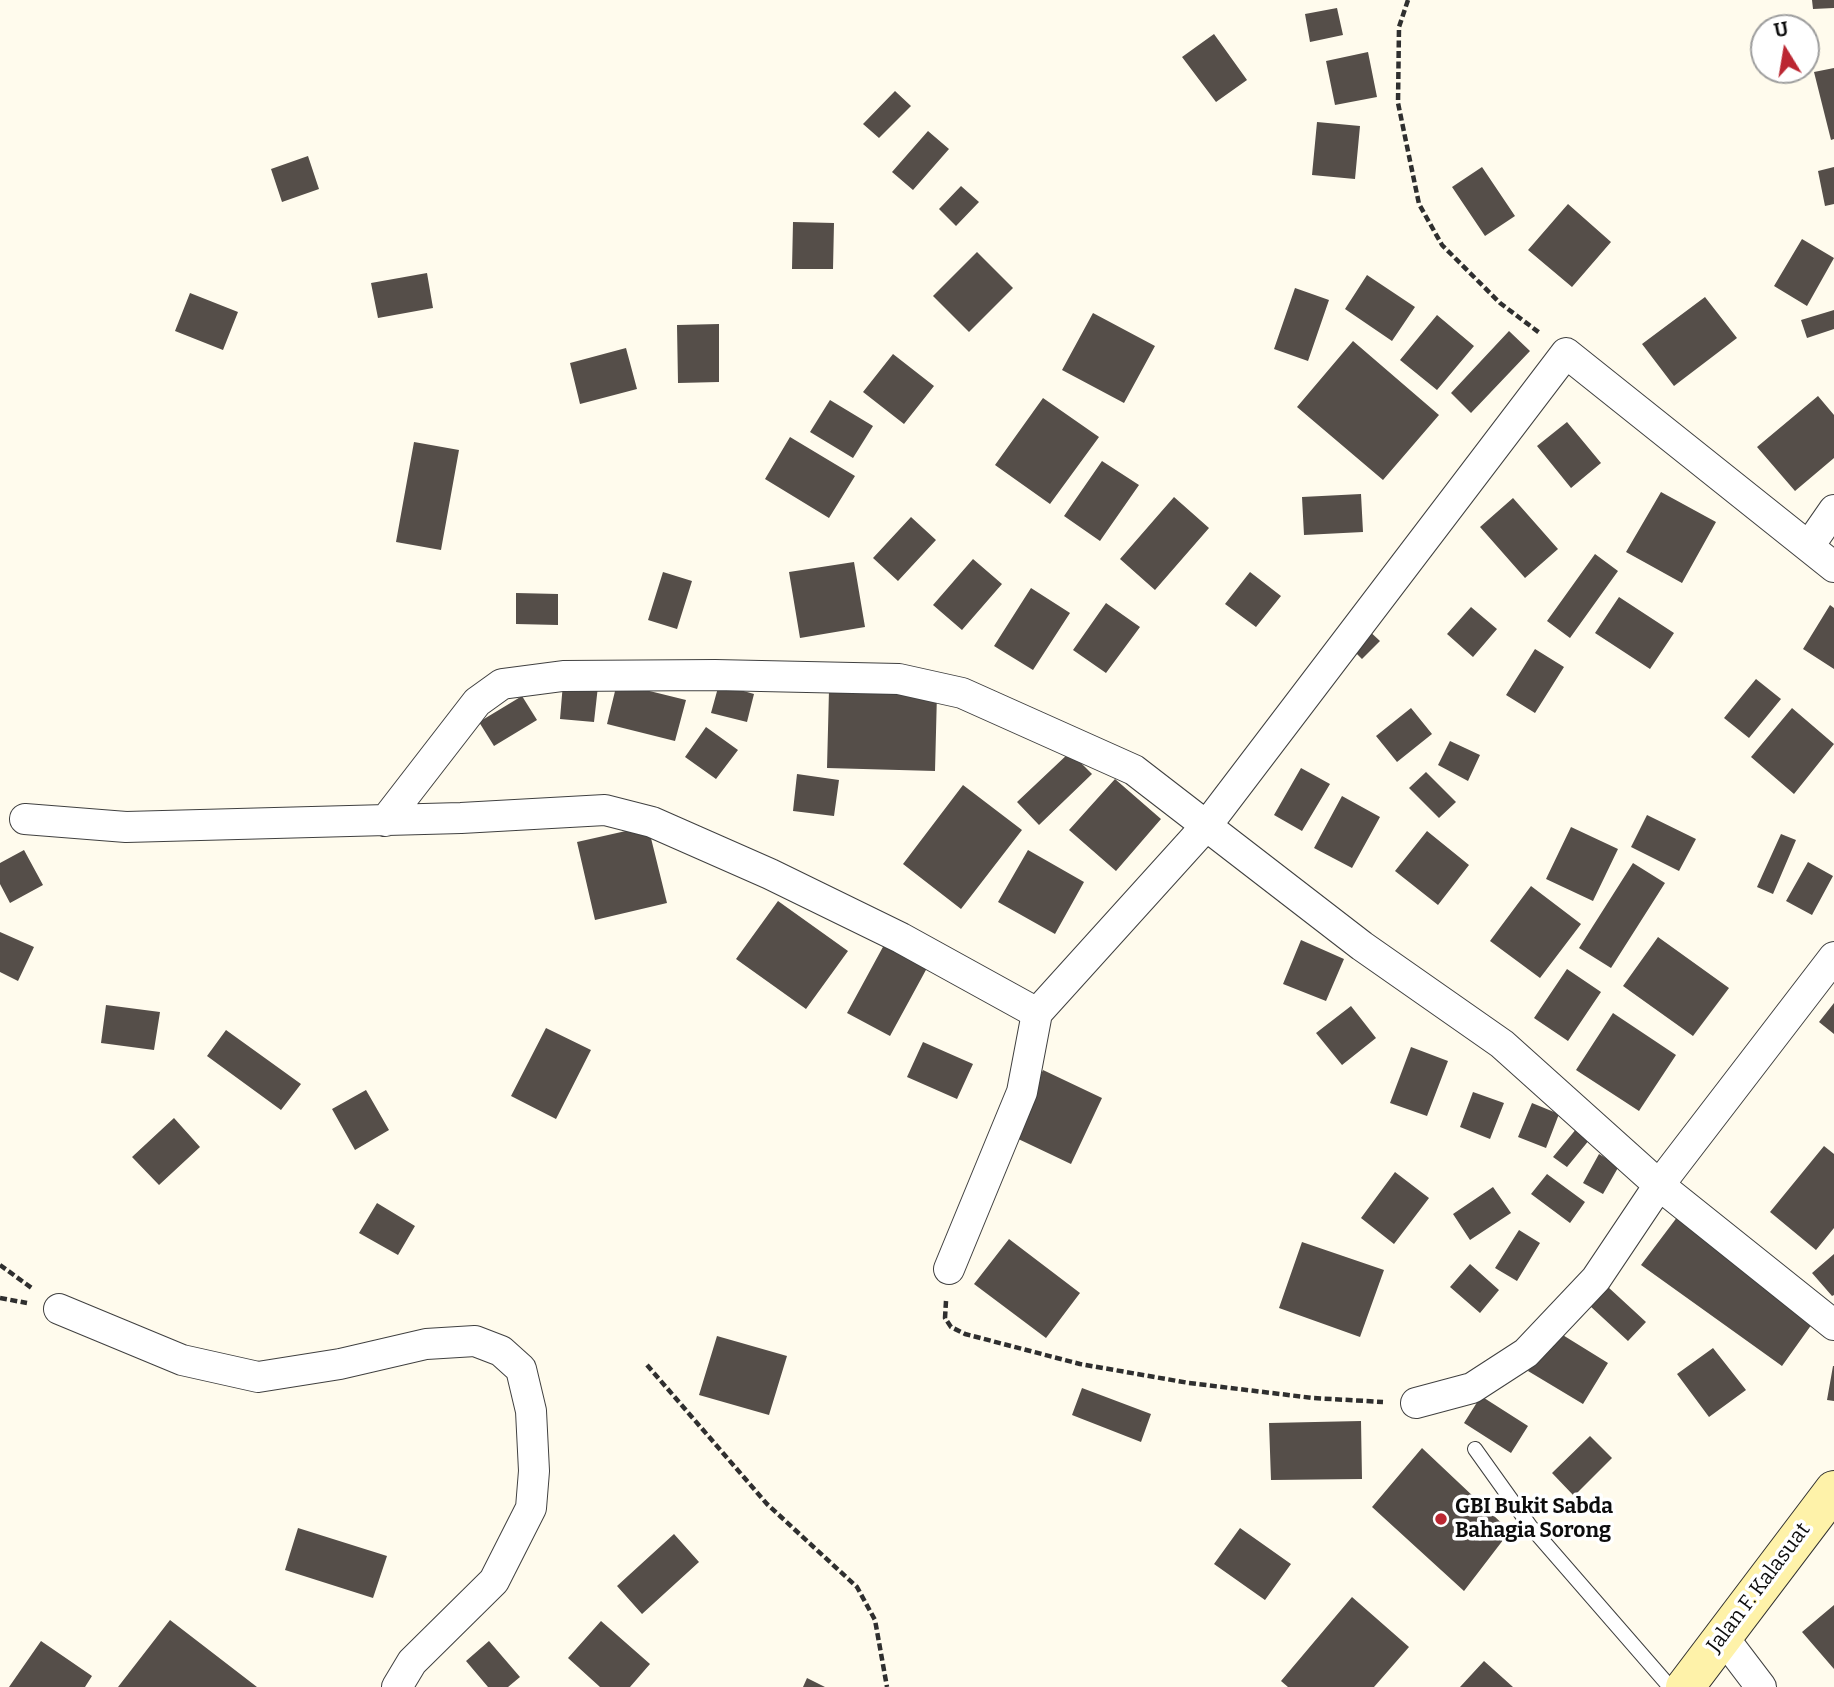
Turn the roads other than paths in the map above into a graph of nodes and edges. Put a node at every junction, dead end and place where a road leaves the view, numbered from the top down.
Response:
1 (1834, 510) edge
2 (1809, 546) junction
3 (1834, 567) edge
4 (25, 819) dead end
5 (385, 821) junction
6 (1206, 825) junction
7 (1834, 957) edge
8 (1037, 1013) junction
9 (1659, 1185) junction
10 (949, 1269) road end
11 (59, 1309) road end
12 (1834, 1325) edge
13 (1416, 1404) road end
14 (1475, 1449) dead end
15 (1834, 1490) edge
16 (1723, 1637) junction
17 (397, 1687) edge
18 (1670, 1687) edge
19 (1685, 1687) edge
20 (1761, 1687) edge

1 - 2 street
2 - 3 street
2 - 6 street
4 - 5 street
5 - 6 street
5 - 8 street
6 - 8 street
6 - 9 street
7 - 9 street
8 - 10 street
9 - 12 street
9 - 13 street
11 - 17 street
14 - 18 lane
15 - 16 street, Jalan F. Kalasuat
16 - 19 street, Jalan F. Kalasuat
16 - 20 street

